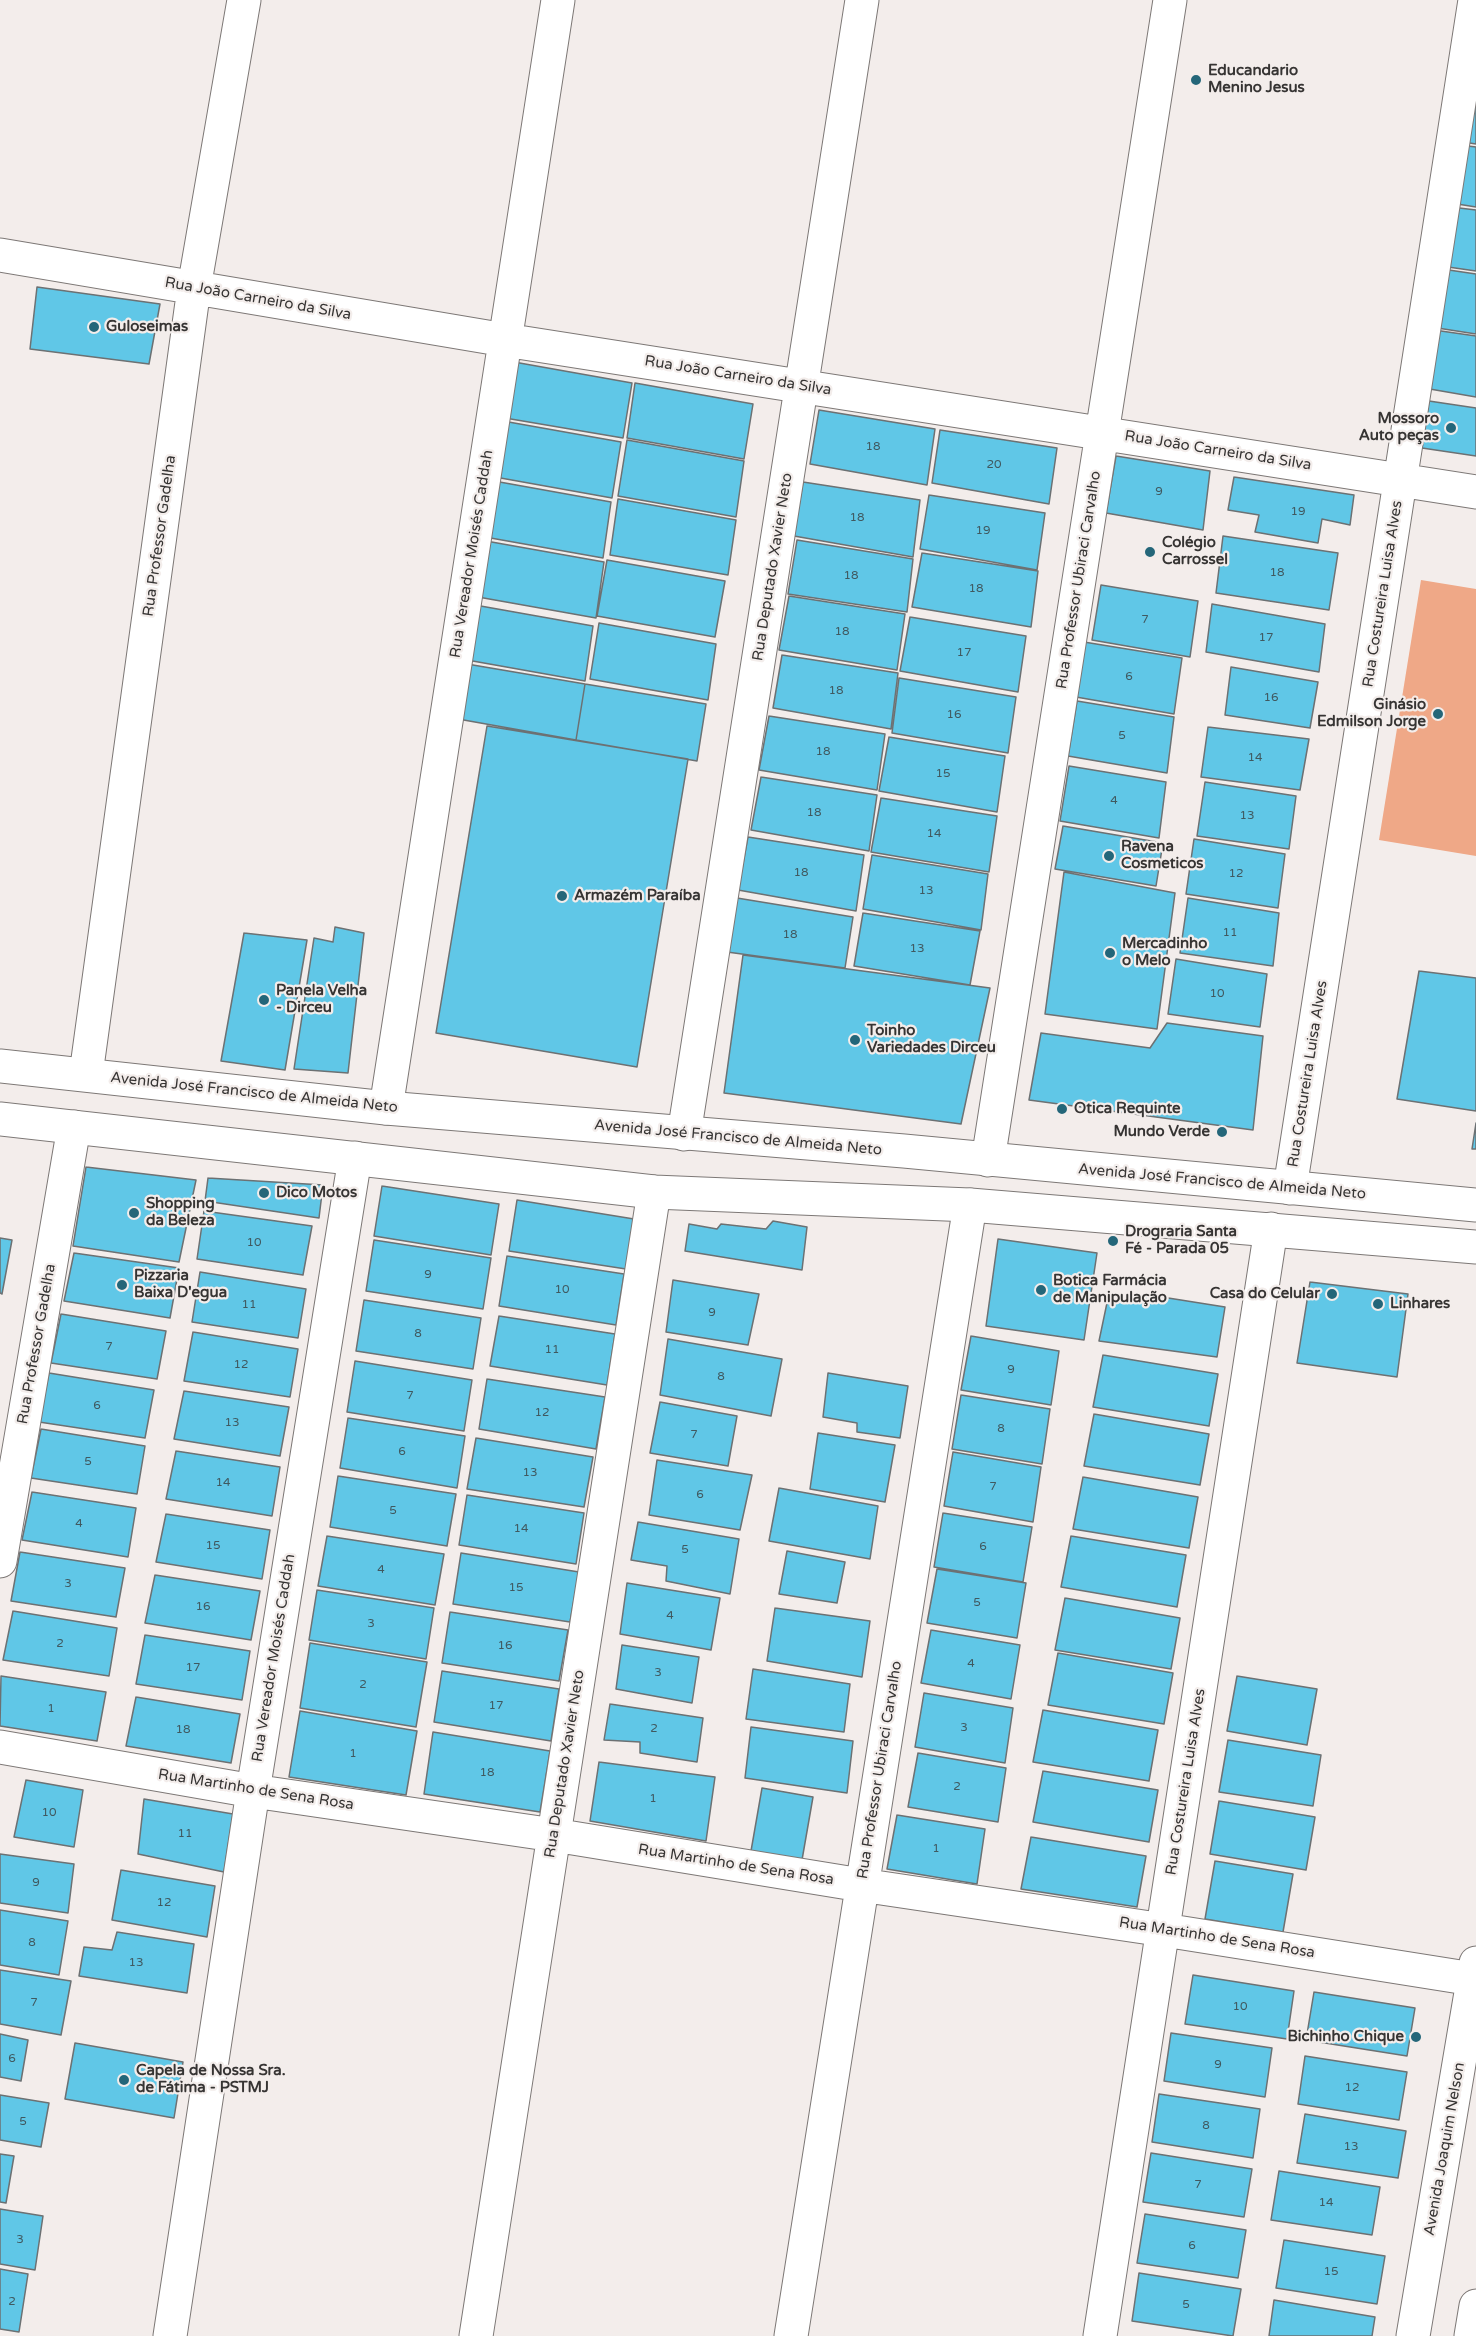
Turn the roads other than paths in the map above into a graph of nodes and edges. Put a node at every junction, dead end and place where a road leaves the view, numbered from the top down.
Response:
1 (244, 0) edge
2 (558, 0) edge
3 (862, 0) edge
4 (1170, 0) edge
5 (1475, 0) edge
6 (0, 255) edge
7 (194, 288) junction
8 (505, 340) junction
9 (801, 386) junction
10 (1102, 432) junction
11 (1401, 480) junction
12 (1476, 492) edge
13 (0, 1066) edge
14 (86, 1074) junction
15 (386, 1108) junction
16 (0, 1119) edge
17 (74, 1127) junction
18 (684, 1134) junction
19 (355, 1158) junction
20 (988, 1160) junction
21 (1290, 1188) junction
22 (654, 1192) junction
23 (970, 1205) junction
24 (1476, 1205) edge
25 (1271, 1228) junction
26 (1476, 1247) edge
27 (0, 1561) edge
28 (0, 1747) edge
29 (253, 1791) junction
30 (554, 1835) junction
31 (861, 1885) junction
32 (1164, 1930) junction
33 (1475, 1971) edge
34 (1476, 2306) edge
35 (170, 2336) edge
36 (476, 2336) edge
37 (791, 2336) edge
38 (1100, 2336) edge
39 (1413, 2336) edge
40 (1471, 2336) edge

1 - 7 street, Rua Professor Gadelha
2 - 8 street, Rua Vereador Moisés Caddah
3 - 9 street, Rua Deputado Xavier Neto
4 - 10 street, Rua Professor Ubiraci Carvalho
5 - 11 street, Rua Costureira Luisa Alves
6 - 7 street, Rua João Carneiro da Silva
7 - 8 street, Rua João Carneiro da Silva
7 - 14 street, Rua Professor Gadelha
8 - 9 street, Rua João Carneiro da Silva
8 - 15 street, Rua Vereador Moisés Caddah
9 - 10 street, Rua João Carneiro da Silva
9 - 18 street, Rua Deputado Xavier Neto
10 - 11 street, Rua João Carneiro da Silva
10 - 20 street, Rua Professor Ubiraci Carvalho
11 - 12 street, Rua João Carneiro da Silva
11 - 21 street, Rua Costureira Luisa Alves
13 - 14 street, Avenida José Francisco de Almeida Neto
14 - 15 street, Avenida José Francisco de Almeida Neto
15 - 18 street, Avenida José Francisco de Almeida Neto
16 - 17 street
17 - 19 street
17 - 27 street, Rua Professor Gadelha
18 - 20 street, Avenida José Francisco de Almeida Neto
19 - 22 street
19 - 29 street, Rua Vereador Moisés Caddah
20 - 21 street, Avenida José Francisco de Almeida Neto
21 - 24 street, Avenida José Francisco de Almeida Neto
22 - 23 street
22 - 30 street, Rua Deputado Xavier Neto
23 - 25 street
23 - 31 street, Rua Professor Ubiraci Carvalho
25 - 26 street
25 - 32 street, Rua Costureira Luisa Alves
28 - 29 street, Rua Martinho de Sena Rosa
29 - 30 street, Rua Martinho de Sena Rosa
29 - 35 street, Rua Vereador Moisés Caddah
30 - 31 street, Rua Martinho de Sena Rosa
30 - 36 street, Rua Deputado Xavier Neto
31 - 32 street, Rua Martinho de Sena Rosa
31 - 37 street, Rua Professor Ubiraci Carvalho
32 - 33 street, Rua Martinho de Sena Rosa
32 - 38 street, Rua Costureira Luisa Alves
33 - 39 street, Avenida Joaquim Nelson
34 - 40 street

